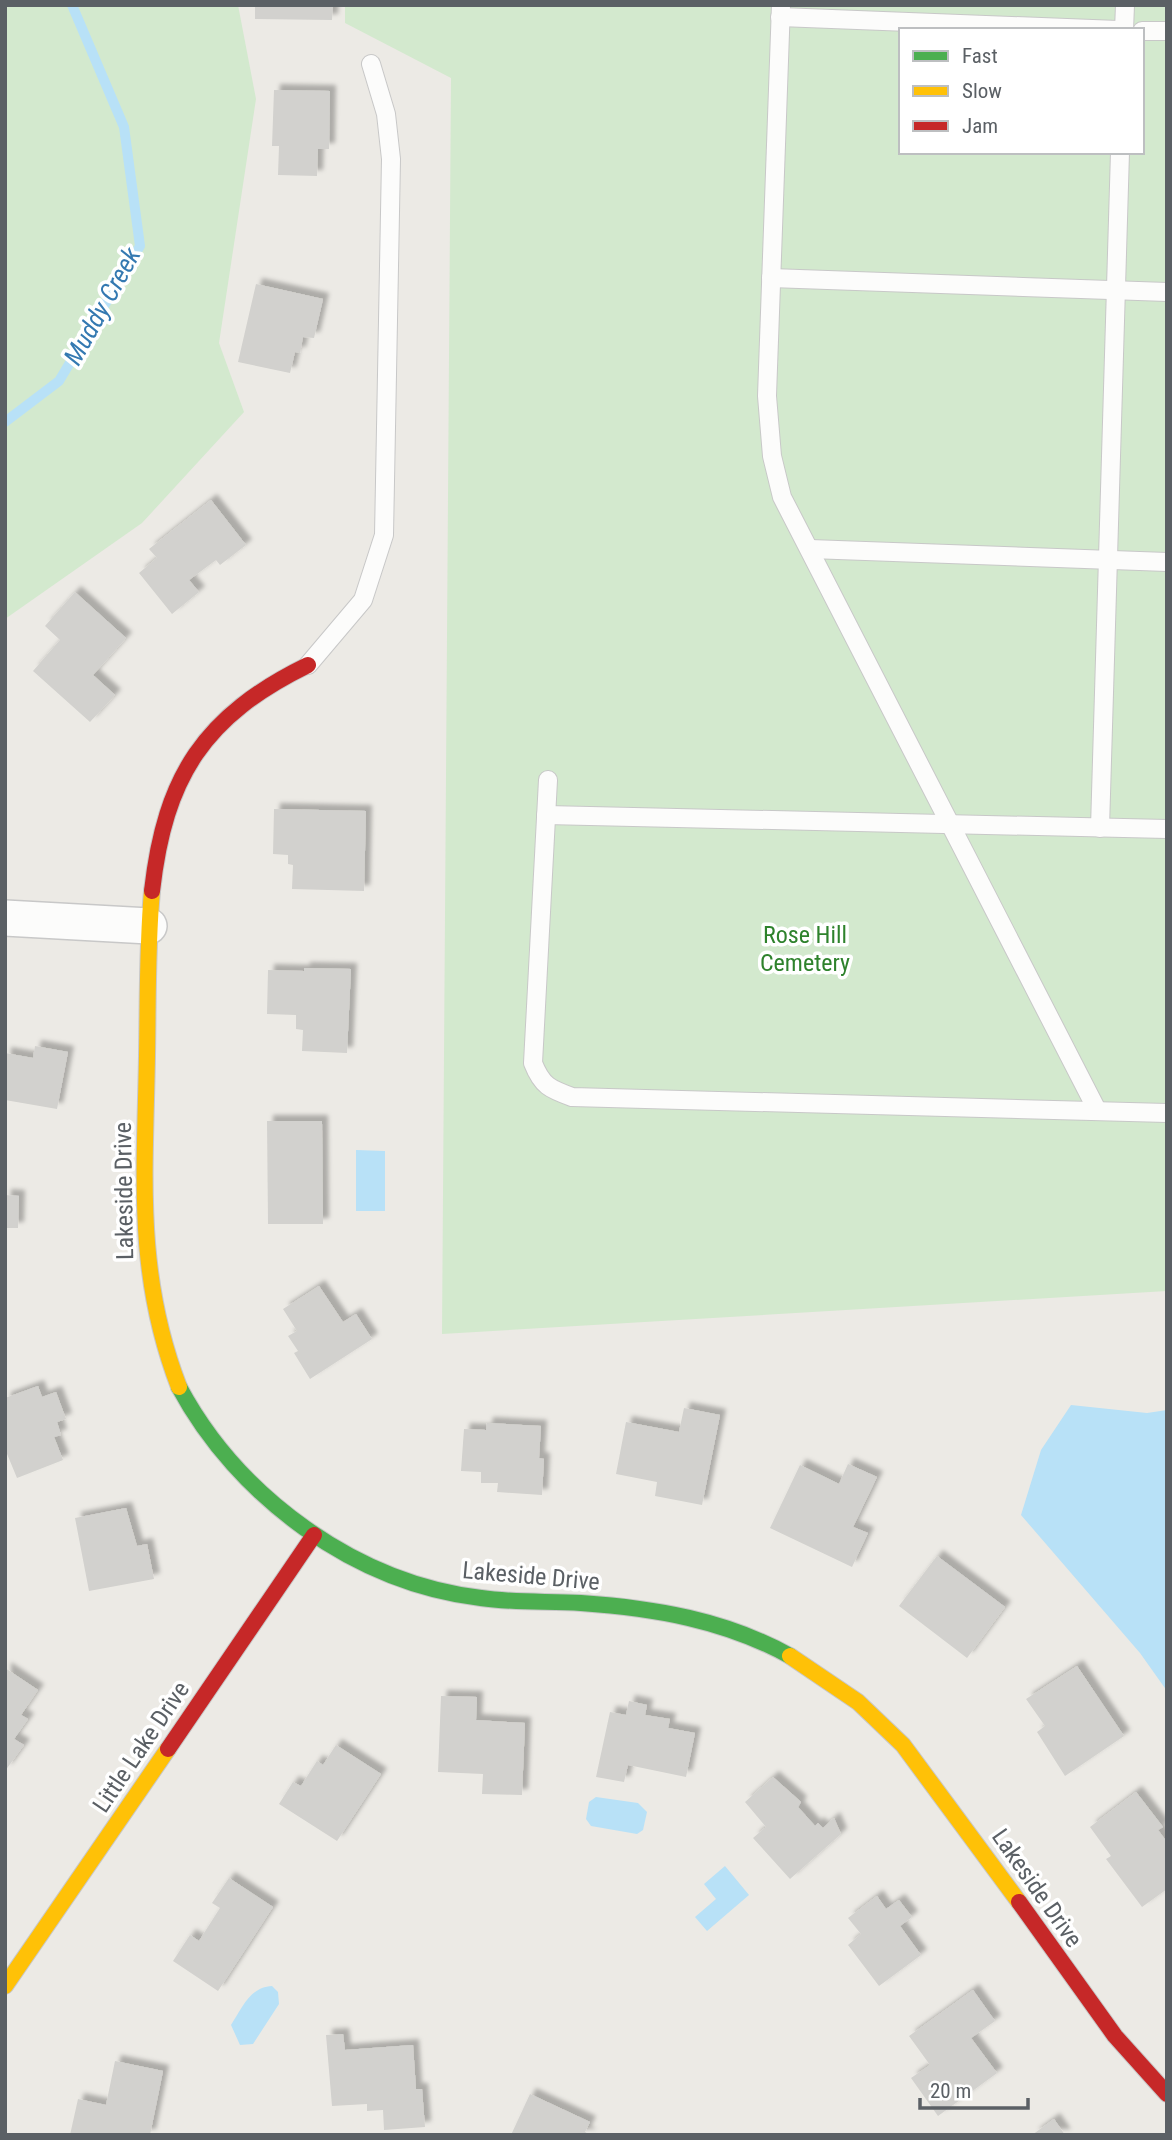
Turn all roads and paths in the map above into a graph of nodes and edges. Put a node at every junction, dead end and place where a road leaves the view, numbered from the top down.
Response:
1 (1125, 5) edge
2 (781, 11) edge
3 (1083, 28) edge
4 (1124, 28) edge
5 (1144, 31) edge
6 (1167, 32) edge
7 (371, 64) dead end
8 (1120, 154) edge
9 (771, 278) junction
10 (1116, 290) junction
11 (1167, 292) edge
12 (810, 550) junction
13 (1108, 560) junction
14 (1167, 562) edge
15 (308, 665) joint
16 (548, 780) dead end
17 (546, 815) junction
18 (950, 825) junction
19 (1100, 828) junction
20 (1167, 830) edge
21 (5, 918) edge
22 (149, 926) junction
23 (1097, 1110) junction
24 (1167, 1113) edge
25 (314, 1535) junction
26 (5, 1986) edge
27 (1167, 2094) edge

1 - 4 lane
2 - 3 lane
2 - 9 lane
5 - 6 lane
7 - 15 lane
8 - 10 lane
9 - 10 lane
9 - 12 lane
10 - 11 lane
10 - 13 lane
12 - 13 lane
12 - 18 lane
13 - 14 lane
13 - 19 lane
15 - 22 street, Lakeside Drive
16 - 17 lane
17 - 18 lane
17 - 23 lane
18 - 19 lane
18 - 23 lane
19 - 20 lane
21 - 22 street
22 - 25 street, Lakeside Drive
23 - 24 lane
25 - 26 street, Little Lake Drive
25 - 27 street, Lakeside Drive

